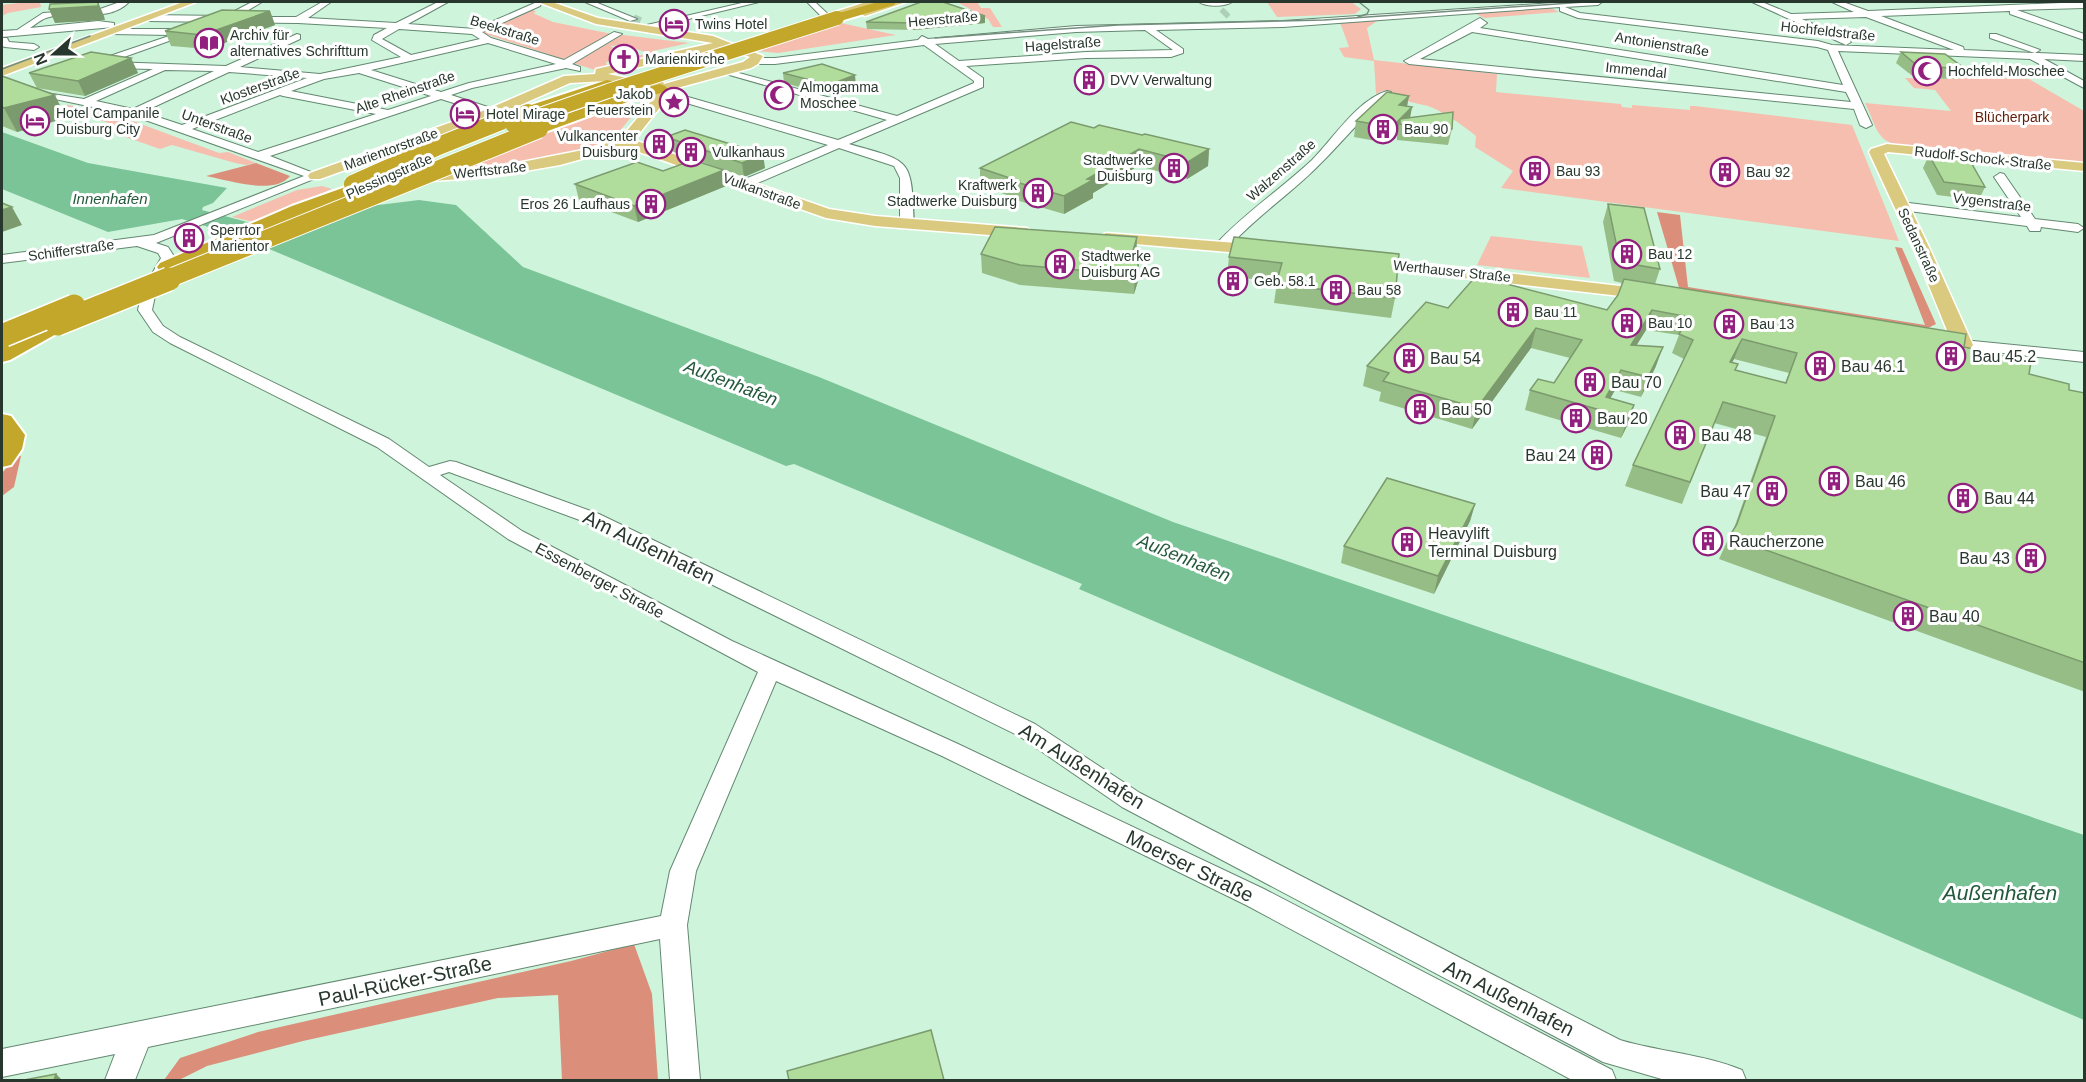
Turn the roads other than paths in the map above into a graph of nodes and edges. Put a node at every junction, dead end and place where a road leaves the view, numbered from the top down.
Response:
1 (177, 2) edge
2 (191, 2) edge
3 (258, 2) edge
4 (327, 2) edge
5 (444, 2) edge
6 (537, 2) edge
7 (589, 2) edge
8 (727, 2) edge
9 (755, 2) edge
10 (811, 2) edge
11 (876, 2) edge
12 (890, 2) edge
13 (901, 2) edge
14 (1203, 2) edge
15 (1551, 2) edge
16 (1598, 2) edge
17 (1756, 2) edge
18 (1836, 2) edge
19 (2068, 3) edge
20 (124, 4) edge
21 (622, 4) tunnel mouth
22 (739, 5) junction
23 (2085, 7) edge
24 (606, 8) junction
25 (2002, 8) junction
26 (1225, 10) edge
27 (1460, 10) junction
28 (1571, 13) junction
29 (1390, 15) junction
30 (1869, 15) junction
31 (832, 17) junction
32 (1791, 17) junction
33 (148, 18) junction
34 (300, 18) junction
35 (226, 20) junction
36 (1480, 21) junction
37 (647, 25) junction
38 (1146, 26) junction
39 (394, 28) junction
40 (1471, 29) junction
41 (109, 30) junction
42 (54, 32) dead end
43 (188, 32) junction
44 (475, 32) junction
45 (24, 34) junction
46 (617, 34) dead end
47 (2, 36) edge
48 (1993, 36) dead end
49 (297, 37) junction
50 (2085, 37) edge
51 (921, 39) junction
52 (488, 40) junction
53 (34, 46) dead end
54 (723, 47) junction
55 (1832, 48) junction
56 (1862, 50) junction
57 (270, 51) junction
58 (1974, 54) junction
59 (2051, 56) junction
60 (407, 57) junction
61 (2032, 57) junction
62 (756, 58) junction
63 (2085, 58) edge
64 (649, 62) junction
65 (96, 64) junction
66 (958, 64) junction
67 (2, 65) edge
68 (168, 67) junction
69 (84, 68) edge
70 (229, 69) junction
71 (571, 69) junction
72 (360, 70) junction
73 (2, 72) edge
74 (724, 72) junction
75 (322, 76) junction
76 (618, 80) junction
77 (42, 81) edge
78 (650, 85) junction
79 (2085, 85) edge
80 (1849, 88) junction
81 (2, 89) edge
82 (15, 89) junction
83 (282, 93) junction
84 (1387, 94) edge
85 (437, 96) junction
86 (84, 102) junction
87 (1856, 106) junction
88 (649, 111) junction
89 (134, 112) junction
90 (493, 112) junction
91 (386, 113) junction
92 (570, 117) junction
93 (897, 119) junction
94 (1866, 125) dead end
95 (182, 129) junction
96 (625, 142) junction
97 (837, 144) junction
98 (1880, 154) junction
99 (257, 156) junction
100 (2085, 167) edge
101 (2085, 173) edge
102 (315, 176) junction
103 (2000, 177) dead end
104 (749, 182) dead end
105 (368, 184) junction
106 (907, 203) junction
107 (1901, 206) junction
108 (299, 210) junction
109 (907, 224) junction
110 (2032, 225) junction
111 (944, 226) junction
112 (2078, 228) dead end
113 (1040, 234) edge
114 (1085, 237) edge
115 (140, 242) junction
116 (1222, 246) junction
117 (1279, 252) edge
118 (2, 259) edge
119 (1348, 260) edge
120 (174, 275) junction
121 (1637, 293) edge
122 (1940, 341) edge
123 (2, 342) edge
124 (1963, 345) junction
125 (2085, 357) edge
126 (2, 421) edge
127 (2, 459) edge
128 (427, 473) junction
129 (770, 669) junction
130 (673, 925) junction
131 (136, 1036) junction
132 (2, 1062) edge
133 (120, 1080) edge
134 (685, 1080) edge
135 (1601, 1080) edge
136 (1731, 1080) edge

1 - 41 main road
2 - 33 main road
3 - 35 street
4 - 34 street
5 - 39 street
6 - 37 main road
6 - 44 street
6 - 54 main road
7 - 24 street
8 - 22 street
9 - 22 street
10 - 31 street
11 - 31 main road, Plessingstraße
12 - 31 highway, Plessingstraße
13 - 54 main road, Plessingstraße
14 - 26 street
15 - 16 street, Heerstraße
15 - 27 street, Heerstraße
15 - 28 street
17 - 32 street
18 - 30 street
19 - 23 street
19 - 25 street
20 - 45 street
21 - 24 street
22 - 37 street
24 - 37 street
25 - 30 street
25 - 50 street
26 - 29 street, Heerstraße
26 - 51 street, Heerstraße
27 - 29 street, Heerstraße
27 - 36 street
28 - 36 street
28 - 55 street, Hochfeldstraße
29 - 38 street, Heerstraße
30 - 32 street
30 - 58 street
31 - 54 main road, Plessingstraße
31 - 105 highway, Plessingstraße, bridge
32 - 56 street
33 - 35 street, Beekstraße
33 - 41 main road
34 - 35 street, Beekstraße
34 - 39 street, Beekstraße
34 - 49 street
35 - 43 street
36 - 40 street
37 - 54 main road
38 - 51 street, Heerstraße
38 - 66 street, Hagelstraße
39 - 44 street, Beekstraße
39 - 60 street
40 - 80 street, Antonienstraße
40 - 87 street, Immendal
41 - 43 street
41 - 45 street
41 - 67 main road
41 - 73 main road
42 - 45 street
43 - 65 street
44 - 52 street, Beekstraße
45 - 47 street
45 - 53 street
46 - 71 street, Alte Rheinstraße
48 - 59 street
49 - 57 street
49 - 57 street
51 - 62 street, Heerstraße
51 - 66 street
52 - 60 street, Klosterstraße
52 - 71 street, Beekstraße
54 - 62 main road
54 - 64 main road, Plessingstraße
54 - 78 main road, Plessingstraße
55 - 56 street, Hochfeldstraße
55 - 80 street
56 - 58 street, Hochfeldstraße
57 - 70 street
58 - 61 street, Hochfeldstraße
59 - 61 street, Hochfeldstraße
59 - 63 street, Hochfeldstraße
60 - 72 street, Klosterstraße
61 - 79 street
62 - 74 main road, Heerstraße
64 - 71 main road, Plessingstraße
64 - 76 main road, Plessingstraße
65 - 68 street
65 - 69 street
66 - 93 street
68 - 70 street
68 - 86 street
70 - 75 street
70 - 89 street
71 - 76 main road, Marientorstraße
71 - 85 street, Alte Rheinstraße
71 - 90 main road, Marientorstraße
72 - 75 street, Klosterstraße
72 - 85 street
74 - 78 main road, Heerstraße
74 - 93 street
75 - 83 street, Klosterstraße
76 - 78 main road
76 - 78 main road
76 - 108 highway, bridge
77 - 82 street
78 - 88 main road
78 - 92 highway
78 - 97 street
80 - 87 street
81 - 82 street, Unterstraße
82 - 86 street, Unterstraße
83 - 91 street
83 - 95 street, Klosterstraße
84 - 116 street, Walzenstraße
85 - 90 street
85 - 91 street, Alte Rheinstraße
86 - 89 street, Unterstraße
87 - 94 street
88 - 92 highway
88 - 96 main road
89 - 95 street, Unterstraße
90 - 102 main road, Marientorstraße
91 - 99 street, Alte Rheinstraße
92 - 120 highway, bridge
93 - 97 street
95 - 99 street, Unterstraße
96 - 102 main road, Werftstraße
96 - 109 main road, Vulkanstraße
97 - 104 street
97 - 106 street
98 - 100 main road, Rudolf-Schock-Straße
98 - 101 main road, Rudolf-Schock-Straße
98 - 107 main road, Sedanstraße
99 - 102 street, Unterstraße
102 - 115 street, Marientorstraße
103 - 110 street
105 - 108 highway
105 - 120 highway, Plessingstraße, bridge
106 - 109 street
106 - 111 main road
107 - 110 street, Vygenstraße
107 - 124 main road, Sedanstraße
108 - 123 highway, bridge
109 - 111 main road
110 - 112 street, Vygenstraße
111 - 113 main road
114 - 116 main road
115 - 118 street, Schifferstraße
115 - 128 street, Essenberger Straße
116 - 117 main road
119 - 121 main road, Werthauser Straße
120 - 123 highway, Plessingstraße, bridge
122 - 124 main road
124 - 125 street
126 - 127 highway
128 - 129 street, Essenberger Straße
128 - 136 street, Am Außenhafen
129 - 130 street
129 - 135 street, Moerser Straße
130 - 131 street, Paul-Rücker-Straße
130 - 134 street
131 - 132 street, Paul-Rücker-Straße
131 - 133 street

